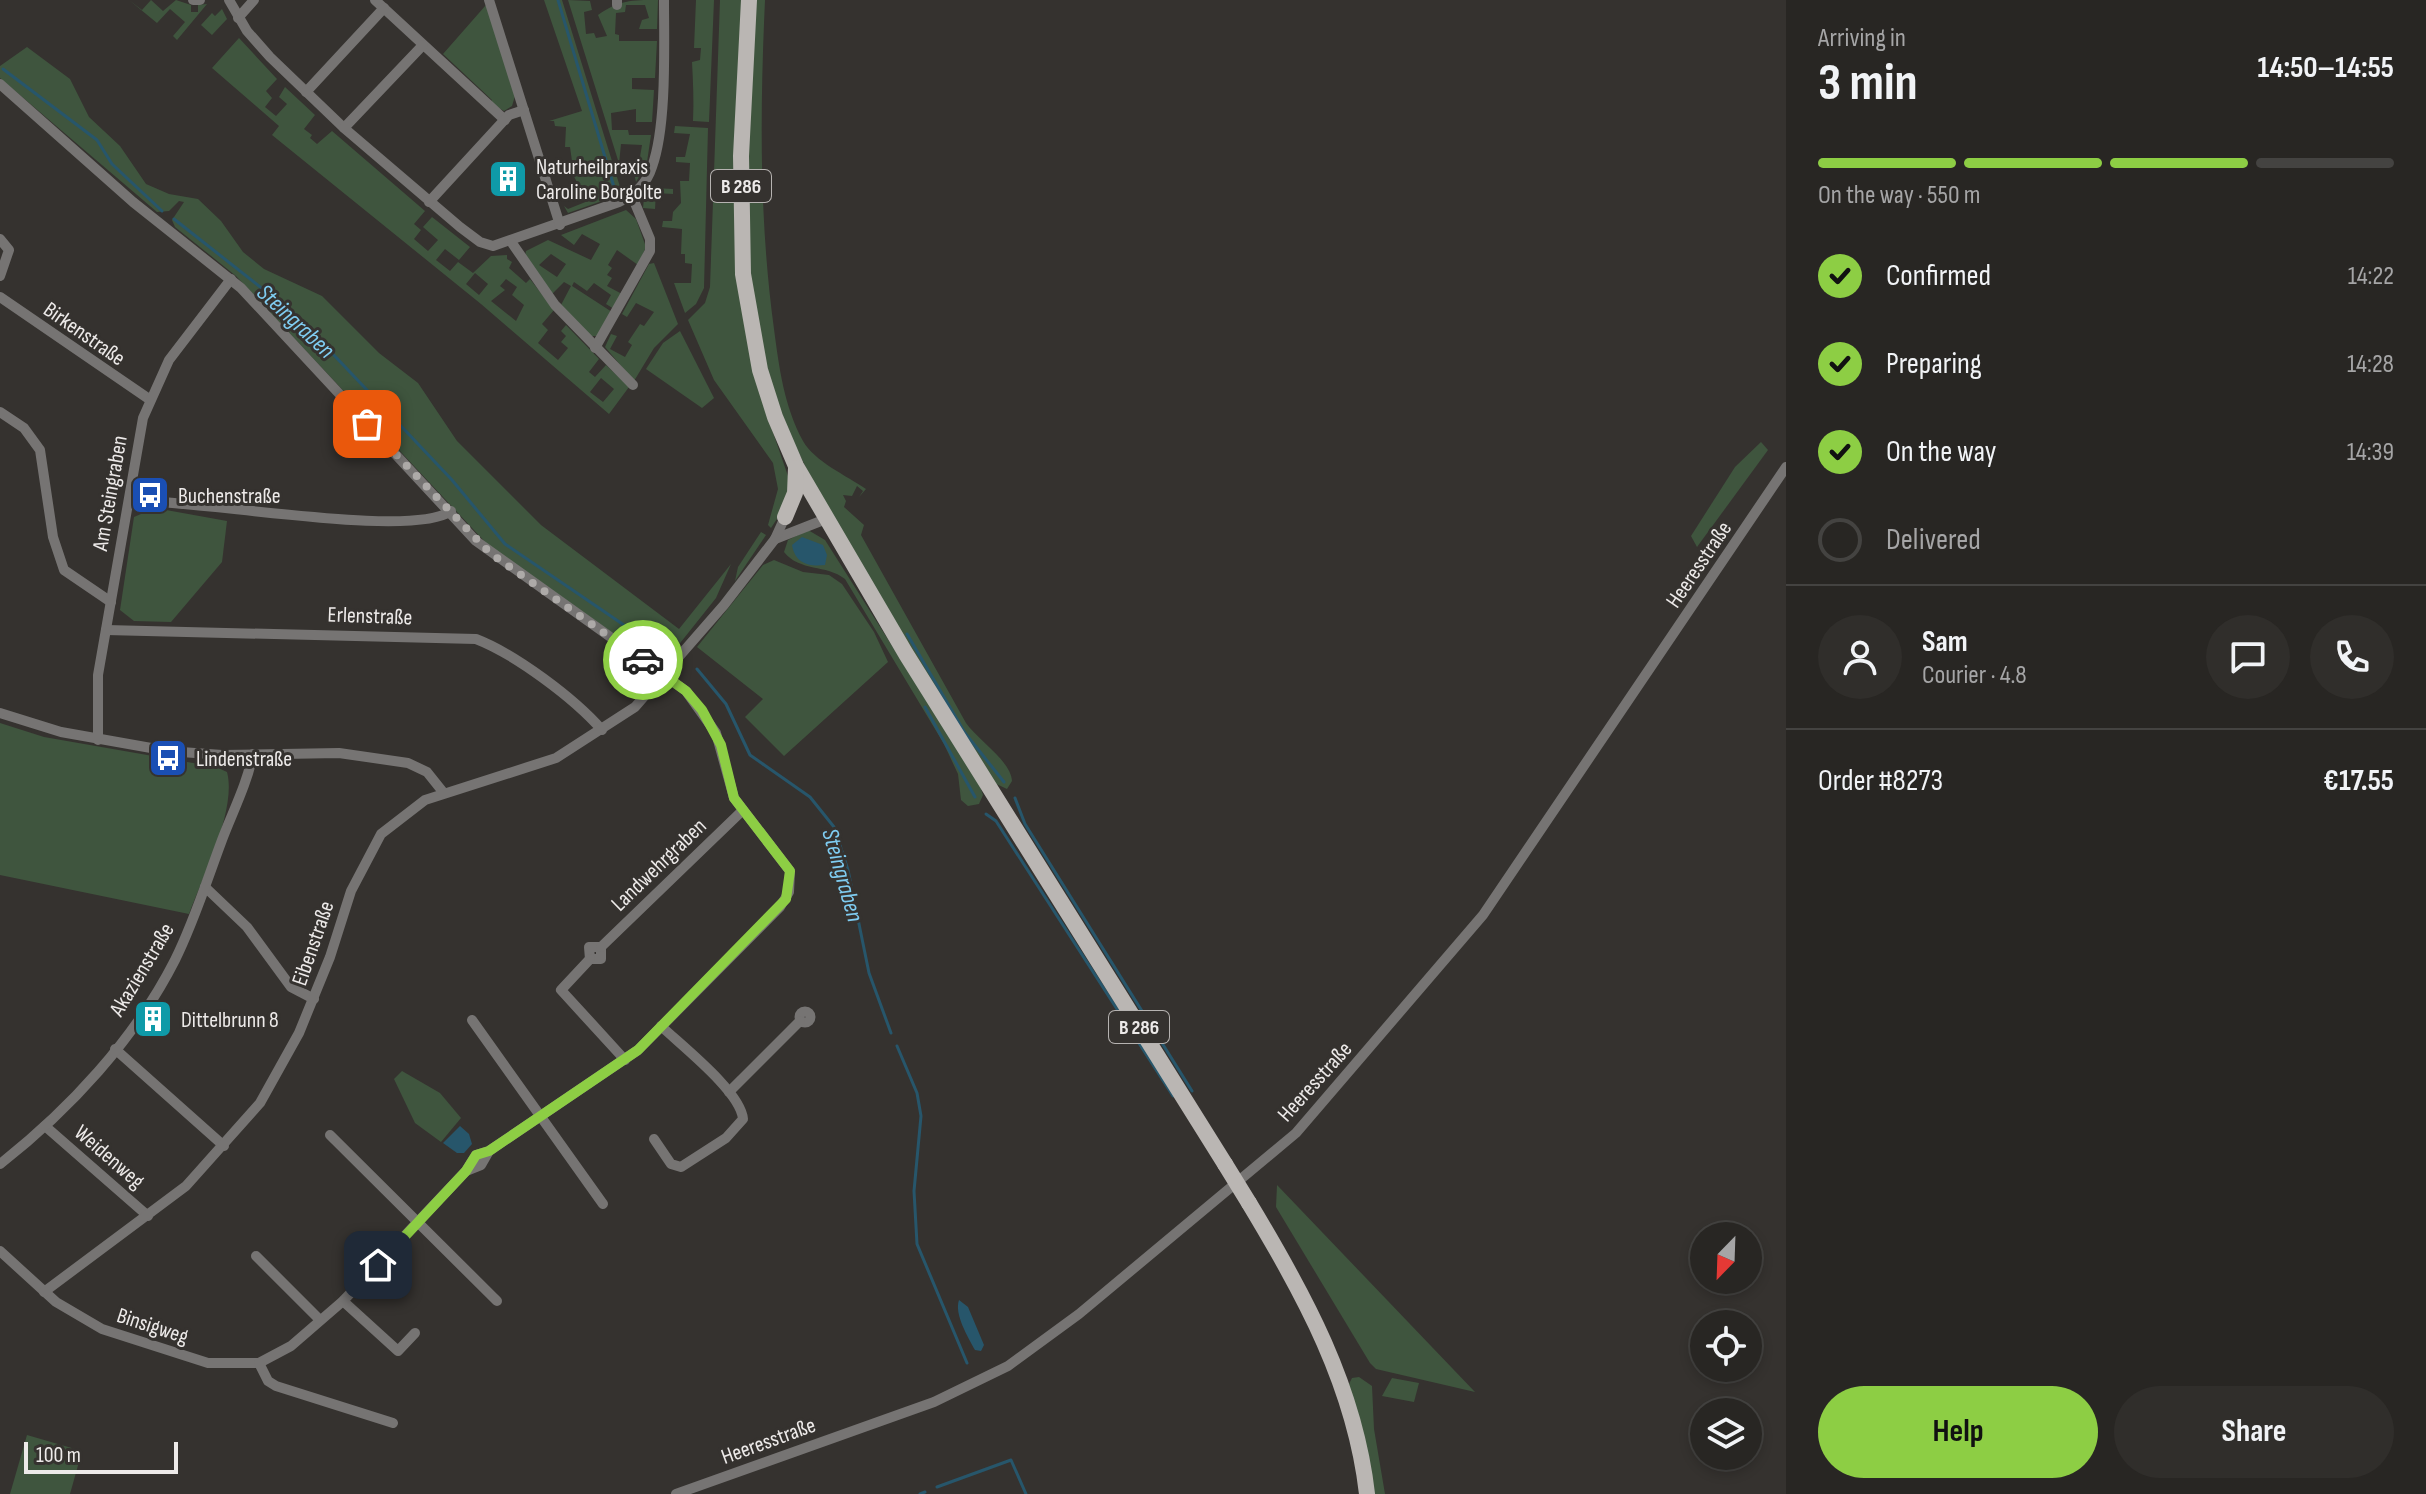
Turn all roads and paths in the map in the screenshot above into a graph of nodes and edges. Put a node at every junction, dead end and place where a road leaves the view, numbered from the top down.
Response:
1 (193, 0) edge
2 (200, 0) edge
3 (229, 0) edge
4 (254, 0) edge
5 (375, 0) edge
6 (489, 0) edge
7 (664, 0) edge
8 (749, 0) edge
9 (384, 8) junction
10 (238, 18) junction
11 (423, 45) junction
12 (0, 84) edge
13 (306, 92) junction
14 (524, 110) junction
15 (505, 120) junction
16 (344, 128) junction
17 (632, 196) junction
18 (429, 202) junction
19 (560, 225) junction
20 (0, 239) edge
21 (512, 243) junction
22 (0, 276) edge
23 (231, 279) junction
24 (0, 297) edge
25 (595, 348) junction
26 (633, 385) dead end
27 (149, 399) junction
28 (0, 412) edge
29 (796, 466) junction
30 (1786, 467) edge
31 (130, 501) junction
32 (451, 511) junction
33 (822, 512) junction
34 (785, 517) junction
35 (775, 539) junction
36 (111, 602) junction
37 (106, 630) junction
38 (665, 675) junction
39 (0, 713) edge
40 (602, 730) junction
41 (98, 740) junction
42 (253, 754) junction
43 (443, 792) junction
44 (742, 811) junction
45 (205, 887) junction
46 (314, 999) junction
47 (472, 1020) dead end
48 (800, 1021) dead end
49 (661, 1026) junction
50 (115, 1049) junction
51 (625, 1060) junction
52 (729, 1092) junction
53 (540, 1116) junction
54 (45, 1126) junction
55 (330, 1135) dead end
56 (654, 1139) dead end
57 (224, 1146) junction
58 (0, 1164) edge
59 (603, 1204) dead end
60 (148, 1216) junction
61 (415, 1221) junction
62 (0, 1251) edge
63 (256, 1256) dead end
64 (44, 1292) junction
65 (343, 1301) junction
66 (497, 1301) dead end
67 (320, 1320) junction
68 (415, 1333) dead end
69 (259, 1363) junction
70 (393, 1423) dead end
71 (676, 1494) edge
72 (1367, 1494) edge

1 - 2 street
3 - 10 street
4 - 10 street
5 - 9 street
6 - 14 street
7 - 17 street
8 - 29 main road, B 286
9 - 11 street
9 - 13 street
10 - 13 street
11 - 15 street
11 - 16 street
12 - 23 street
13 - 16 street
14 - 15 street
14 - 19 street
15 - 18 street
16 - 18 street
17 - 19 street
17 - 25 street
18 - 21 street
19 - 21 street
20 - 22 street
21 - 25 street
23 - 27 street, Am Steingraben
23 - 32 street
24 - 27 street, Birkenstraße
25 - 26 street
27 - 31 street, Am Steingraben
28 - 36 street
29 - 33 main road, B 286
29 - 34 main road
30 - 71 street, Heeresstraße
31 - 32 street
31 - 36 street, Am Steingraben
32 - 38 street
33 - 34 main road
33 - 35 street
33 - 72 main road, B 286, bridge
34 - 35 street
35 - 38 street
36 - 37 street, Am Steingraben
37 - 40 street, Erlenstraße
37 - 41 street, Am Steingraben
38 - 40 street, Eibenstraße
38 - 44 street, Binsigweg
39 - 41 street
40 - 43 street, Eibenstraße
41 - 42 street
42 - 43 street
42 - 45 street, Akazienstraße
43 - 46 street, Eibenstraße
44 - 49 street, Binsigweg
44 - 51 street, Landwehrgraben
45 - 46 street
45 - 50 street, Akazienstraße
46 - 57 street, Eibenstraße
47 - 53 street
48 - 52 street
49 - 51 street, Binsigweg
49 - 52 street
50 - 54 street, Akazienstraße
50 - 57 street
51 - 53 street, Binsigweg
52 - 56 street
53 - 59 street
53 - 61 street, Binsigweg
54 - 58 street, Akazienstraße
54 - 60 street, Weidenweg
55 - 61 street
57 - 60 street, Eibenstraße
60 - 64 street, Eibenstraße
61 - 65 street, Binsigweg
61 - 66 street
62 - 64 street, Binsigweg
63 - 67 street
64 - 69 street, Binsigweg
65 - 67 street, Binsigweg
65 - 68 street
67 - 69 street, Binsigweg
69 - 70 street

